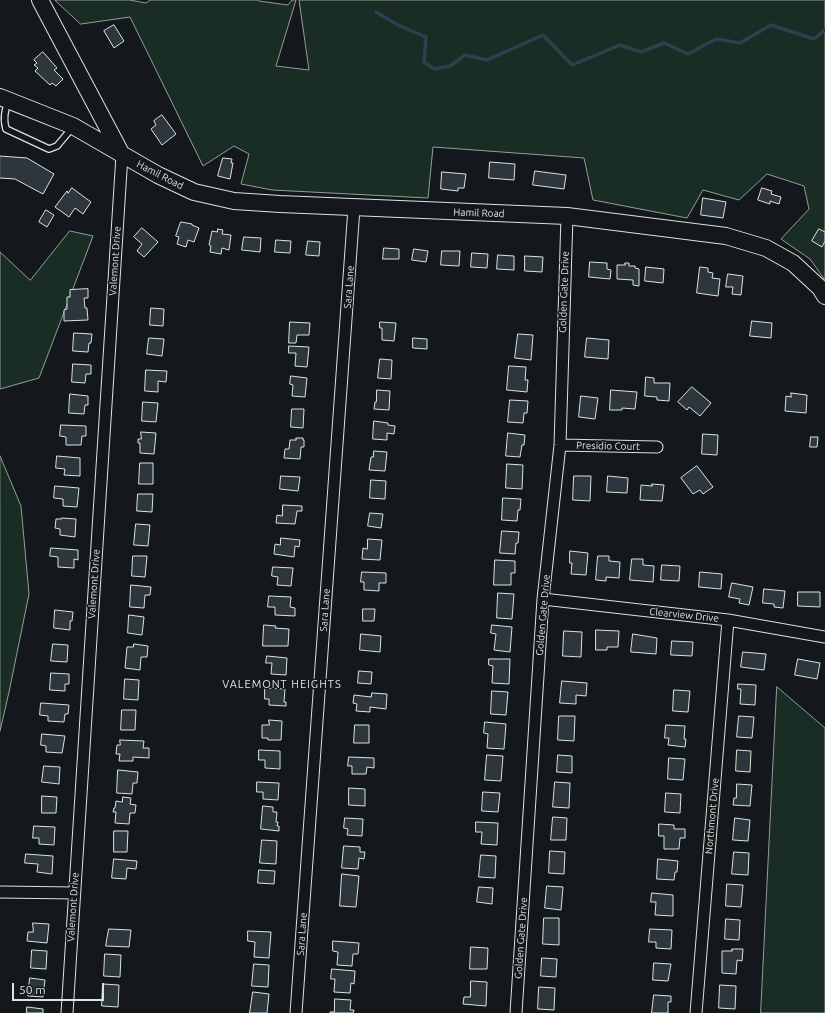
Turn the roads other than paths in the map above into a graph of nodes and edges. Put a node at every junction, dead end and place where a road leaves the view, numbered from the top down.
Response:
1 (40, 0) edge
2 (4, 99) edge
3 (73, 126) junction
4 (122, 155) junction
5 (354, 208) junction
6 (567, 216) junction
7 (825, 296) edge
8 (560, 445) junction
9 (657, 448) dead end
10 (543, 599) junction
11 (728, 620) junction
12 (825, 637) edge
13 (0, 892) edge
14 (74, 893) junction
15 (67, 1013) edge
16 (296, 1013) edge
17 (516, 1013) edge
18 (696, 1013) edge

1 - 4 street
2 - 3 street, Hamil Road
2 - 3 lane
3 - 4 street, Hamil Road
4 - 5 street, Hamil Road
4 - 14 street, Valemont Drive
5 - 6 street, Hamil Road
5 - 16 street, Sara Lane
6 - 7 street, Hamil Road
6 - 8 street, Golden Gate Drive
8 - 9 street, Presidio Court
8 - 10 street, Golden Gate Drive
10 - 11 street, Clearview Drive
10 - 17 street, Golden Gate Drive
11 - 12 street, Clearview Drive
11 - 18 street, Northmont Drive
13 - 14 street
14 - 15 street, Valemont Drive

